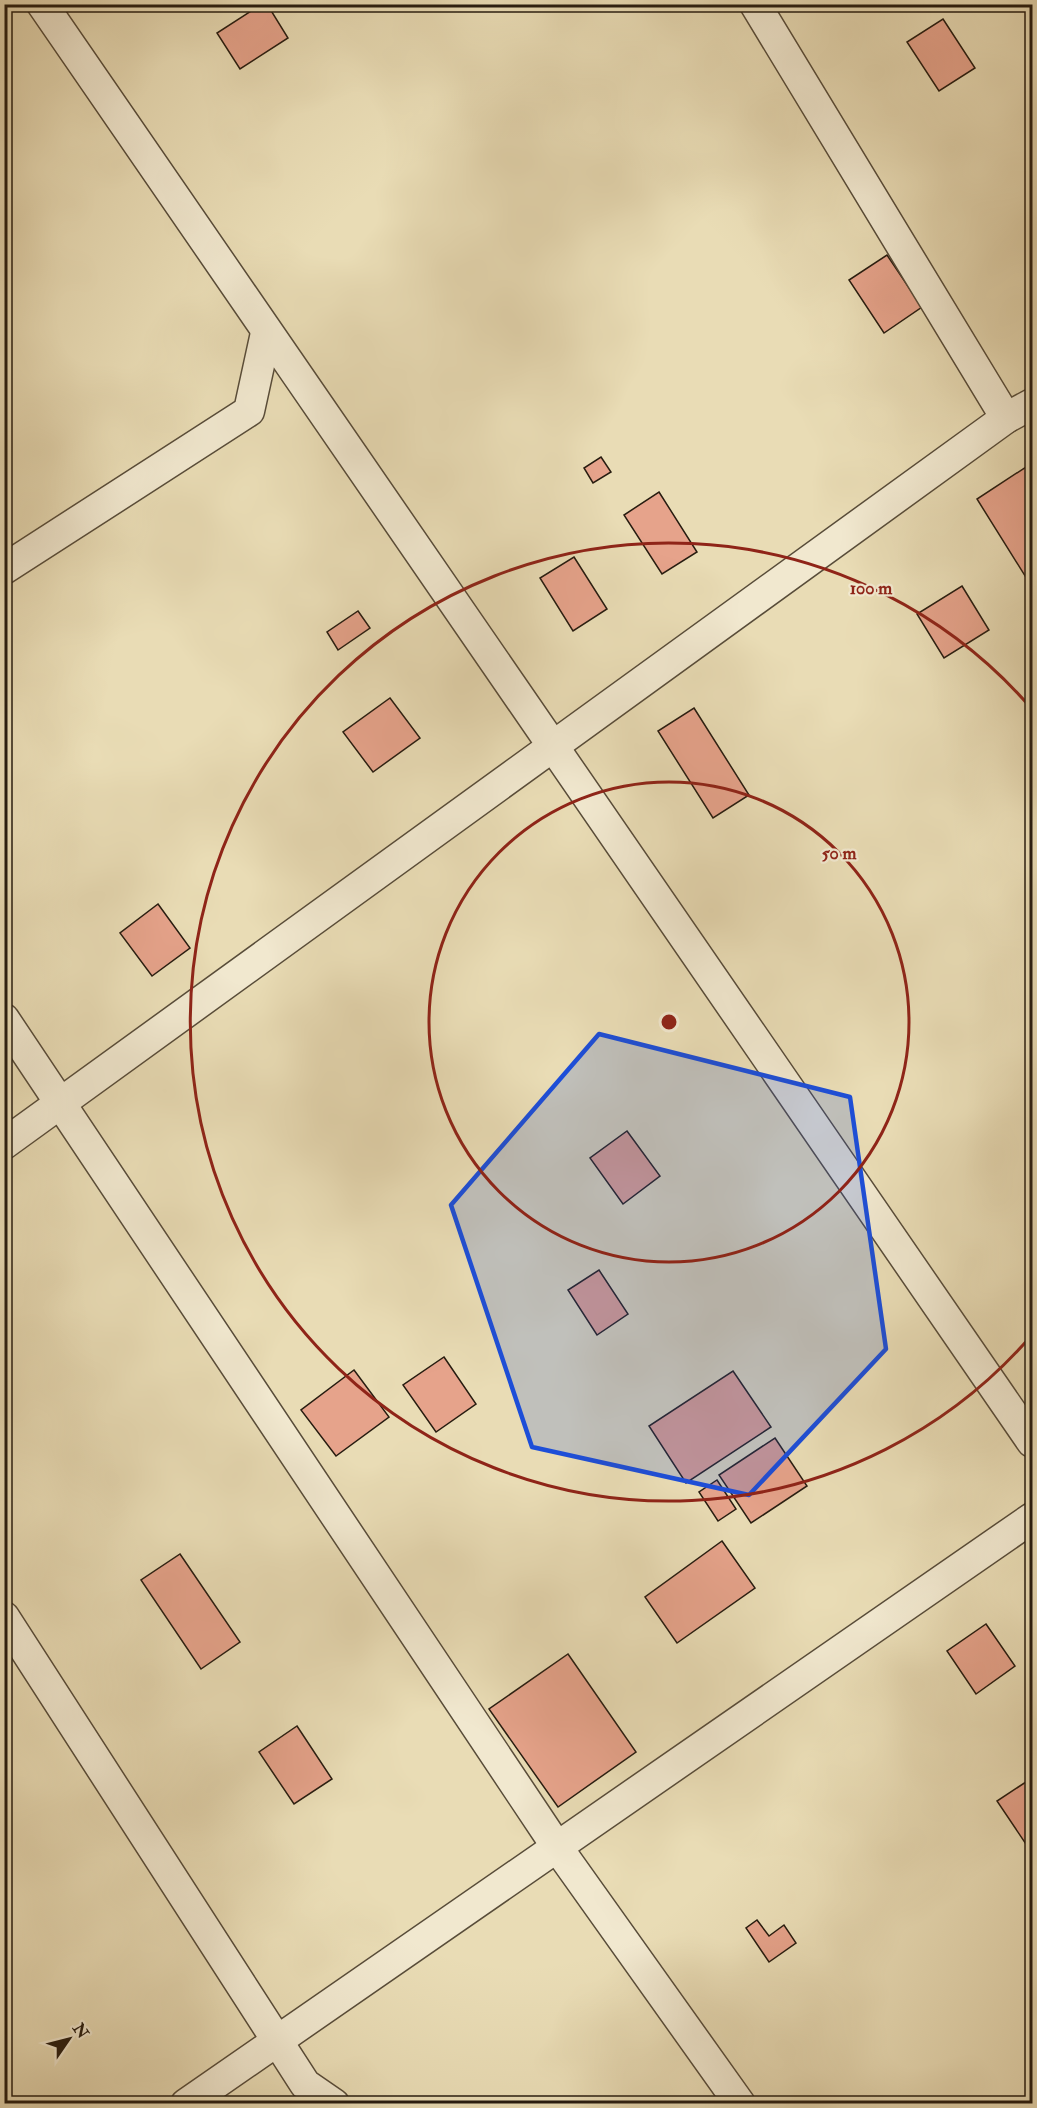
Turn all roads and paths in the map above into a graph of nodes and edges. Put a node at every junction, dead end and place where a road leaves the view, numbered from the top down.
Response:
1 (42, 4) edge
2 (755, 4) edge
3 (266, 333) junction
4 (1032, 404) edge
5 (1006, 418) junction
6 (4, 570) edge
7 (552, 745) junction
8 (4, 1019) edge
9 (62, 1103) junction
10 (4, 1144) edge
11 (1032, 1442) edge
12 (1032, 1518) edge
13 (4, 1617) edge
14 (557, 1847) junction
15 (277, 2040) junction
16 (186, 2103) edge
17 (334, 2103) edge
18 (740, 2103) edge

1 - 3 street
2 - 5 street
3 - 6 street
3 - 7 street
4 - 5 street
5 - 7 street
7 - 9 street
7 - 11 street
8 - 9 street
9 - 10 street
9 - 14 street
12 - 14 street
13 - 15 street
14 - 15 street
14 - 18 street
15 - 16 street
15 - 17 street

